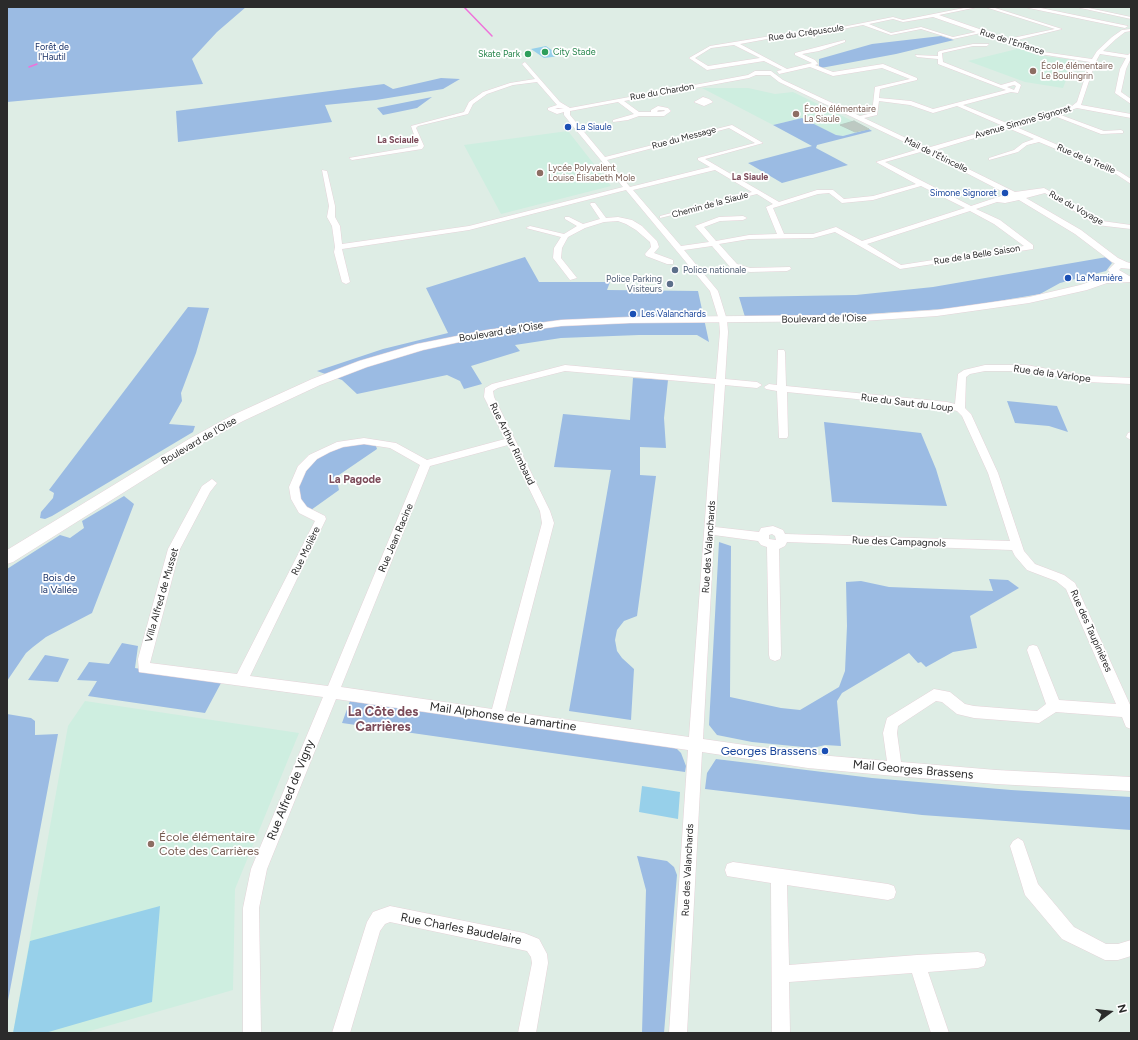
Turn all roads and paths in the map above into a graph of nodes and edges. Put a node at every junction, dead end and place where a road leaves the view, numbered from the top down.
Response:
1 (976, 7) edge
2 (987, 7) edge
3 (1027, 7) edge
4 (1078, 7) edge
5 (1090, 8) edge
6 (933, 15) junction
7 (1131, 18) edge
8 (864, 24) junction
9 (1127, 29) edge
10 (822, 32) junction
11 (980, 32) junction
12 (1006, 41) junction
13 (735, 43) junction
14 (999, 44) dead end
15 (1099, 52) junction
16 (917, 56) dead end
17 (1130, 56) edge
18 (939, 58) junction
19 (765, 59) junction
20 (1093, 61) junction
21 (525, 64) dead end
22 (813, 64) junction
23 (1123, 69) junction
24 (786, 70) junction
25 (1131, 70) edge
26 (771, 74) junction
27 (537, 80) junction
28 (1000, 87) junction
29 (680, 89) junction
30 (1010, 91) junction
31 (694, 96) dead end
32 (876, 99) junction
33 (619, 100) junction
34 (1131, 102) edge
35 (956, 104) junction
36 (1077, 105) junction
37 (562, 109) junction
38 (656, 113) dead end
39 (638, 114) junction
40 (1054, 114) junction
41 (1131, 116) edge
42 (859, 118) junction
43 (615, 121) dead end
44 (1008, 127) junction
45 (1120, 132) dead end
46 (1039, 140) junction
47 (926, 150) junction
48 (352, 158) dead end
49 (604, 159) junction
50 (991, 159) dead end
51 (716, 168) junction
52 (324, 172) dead end
53 (1131, 182) edge
54 (922, 184) junction
55 (629, 188) junction
56 (758, 192) junction
57 (1017, 196) junction
58 (593, 204) dead end
59 (778, 204) junction
60 (971, 209) junction
61 (567, 218) dead end
62 (662, 218) dead end
63 (743, 218) dead end
64 (604, 220) junction
65 (582, 226) junction
66 (1131, 227) edge
67 (530, 228) dead end
68 (565, 236) junction
69 (781, 236) junction
70 (714, 243) junction
71 (862, 244) junction
72 (339, 247) junction
73 (679, 249) junction
74 (670, 262) dead end
75 (1115, 266) junction
76 (1130, 266) edge
77 (787, 269) dead end
78 (573, 278) dead end
79 (1128, 280) edge
80 (346, 282) dead end
81 (1047, 296) junction
82 (723, 320) junction
83 (781, 352) dead end
84 (1131, 381) edge
85 (720, 382) junction
86 (757, 386) dead end
87 (769, 387) dead end
88 (782, 388) junction
89 (960, 409) junction
90 (783, 436) dead end
91 (510, 441) junction
92 (426, 464) junction
93 (993, 473) joint
94 (212, 483) dead end
95 (709, 530) junction
96 (778, 542) junction
97 (1016, 546) junction
98 (7, 558) edge
99 (1033, 650) dead end
100 (775, 655) dead end
101 (144, 668) joint
102 (241, 680) junction
103 (332, 692) junction
104 (1054, 706) junction
105 (497, 715) junction
106 (1129, 717) edge
107 (696, 745) junction
108 (895, 769) junction
109 (1131, 784) edge
110 (1018, 846) dead end
111 (733, 870) dead end
112 (779, 876) junction
113 (888, 892) dead end
114 (1131, 948) edge
115 (978, 960) dead end
116 (917, 963) junction
117 (780, 974) junction
118 (252, 1033) edge
119 (341, 1033) edge
120 (527, 1033) edge
121 (678, 1033) edge
122 (781, 1033) edge
123 (940, 1033) edge

1 - 6 street, Rue du Crépuscule
2 - 12 street
3 - 9 main road
4 - 5 street
5 - 7 street
6 - 8 street, Rue du Crépuscule
6 - 11 street, Rue de l'Enfance
8 - 10 street, Rue du Crépuscule
8 - 11 street
9 - 15 street, Avenue Simone Signoret
10 - 13 street, Rue du Crépuscule
10 - 22 street
11 - 12 street, Rue de l'Enfance
12 - 14 street
12 - 18 street
12 - 20 street, Rue de l'Enfance
13 - 19 street
13 - 19 street, Rue du Crépuscule
15 - 17 street
15 - 20 street, Avenue Simone Signoret
16 - 18 street
17 - 23 street
18 - 28 street
19 - 24 street
20 - 36 street, Avenue Simone Signoret
21 - 27 street, Rue des Valanchards
22 - 24 street
22 - 32 street
23 - 25 street
23 - 34 street
24 - 26 street
26 - 29 street, Rue du Chardon
26 - 42 street, Mail de l'Étincelle
27 - 37 street, Rue des Valanchards
27 - 48 street
28 - 30 street
28 - 30 street
29 - 31 street
29 - 33 street, Rue du Chardon
30 - 35 street
32 - 35 street
32 - 42 street
33 - 37 street, Rue du Chardon
33 - 39 street
35 - 44 street, Rue de la Treille
36 - 40 street, Avenue Simone Signoret
36 - 41 street
37 - 49 street, Rue des Valanchards
38 - 39 street
39 - 43 street
40 - 44 street, Avenue Simone Signoret
40 - 45 street
42 - 47 street, Mail de l'Étincelle
44 - 46 street, Rue de la Treille
44 - 47 street, Avenue Simone Signoret
46 - 50 street
46 - 53 street, Rue de la Treille
47 - 54 street, Avenue Simone Signoret
47 - 57 street, Mail de l'Étincelle
49 - 51 street, Rue du Message
49 - 55 street, Rue des Valanchards
51 - 55 street
51 - 56 street
52 - 72 street
54 - 59 street
54 - 60 street, Rue de la Belle Saison
55 - 72 street
55 - 73 street, Rue des Valanchards
56 - 59 street
56 - 62 street, Chemin de la Siaule
57 - 60 street
57 - 66 street, Rue du Voyage
57 - 75 street, Mail de l'Étincelle
58 - 64 street
59 - 69 street
60 - 71 street
60 - 71 street, Rue de la Belle Saison
61 - 65 street
63 - 70 street
64 - 65 street
64 - 74 street
65 - 68 street
67 - 68 street
68 - 78 street
69 - 70 street, Rue de la Belle Saison
69 - 71 street, Rue de la Belle Saison
70 - 73 street, Rue de la Belle Saison
70 - 77 street
72 - 80 street
73 - 82 street, Rue des Valanchards
75 - 76 main road, Boulevard de l'Oise
75 - 79 main road
75 - 81 main road, Boulevard de l'Oise
79 - 81 main road, Boulevard de l'Oise
81 - 82 main road, Boulevard de l'Oise
82 - 85 street, Rue des Valanchards
82 - 98 main road, Boulevard de l'Oise
83 - 88 street
84 - 89 street, Rue de la Varlope
85 - 86 street, Rue Arthur Rimbaud
85 - 91 street, Rue Arthur Rimbaud
85 - 95 street, Rue des Valanchards
87 - 88 street, Rue du Saut du Loup
88 - 89 street, Rue du Saut du Loup
88 - 90 street
89 - 93 street, Rue du Saut du Loup
91 - 92 street
91 - 105 street, Rue Arthur Rimbaud
92 - 102 street, Rue Molière
92 - 103 street, Rue Jean Racine
93 - 97 street, Rue des Taupinières
94 - 101 street, Villa Alfred de Musset
95 - 96 street, Rue des Campagnols
95 - 107 street, Rue des Valanchards
96 - 97 street, Rue des Campagnols
96 - 100 street
97 - 106 street, Rue des Taupinières
99 - 104 street
101 - 102 street, Mail Alphonse de Lamartine
102 - 103 street, Mail Alphonse de Lamartine
103 - 105 street, Mail Alphonse de Lamartine
103 - 118 street, Rue Alfred de Vigny
104 - 106 street
104 - 108 street
105 - 107 street, Mail Alphonse de Lamartine
107 - 108 street, Mail Georges Brassens
107 - 121 street, Rue des Valanchards
108 - 109 street, Mail Georges Brassens
110 - 114 street
111 - 112 street
112 - 113 street
112 - 117 street
115 - 116 street
116 - 117 street
116 - 123 street
117 - 122 street
119 - 120 street, Rue Charles Baudelaire

